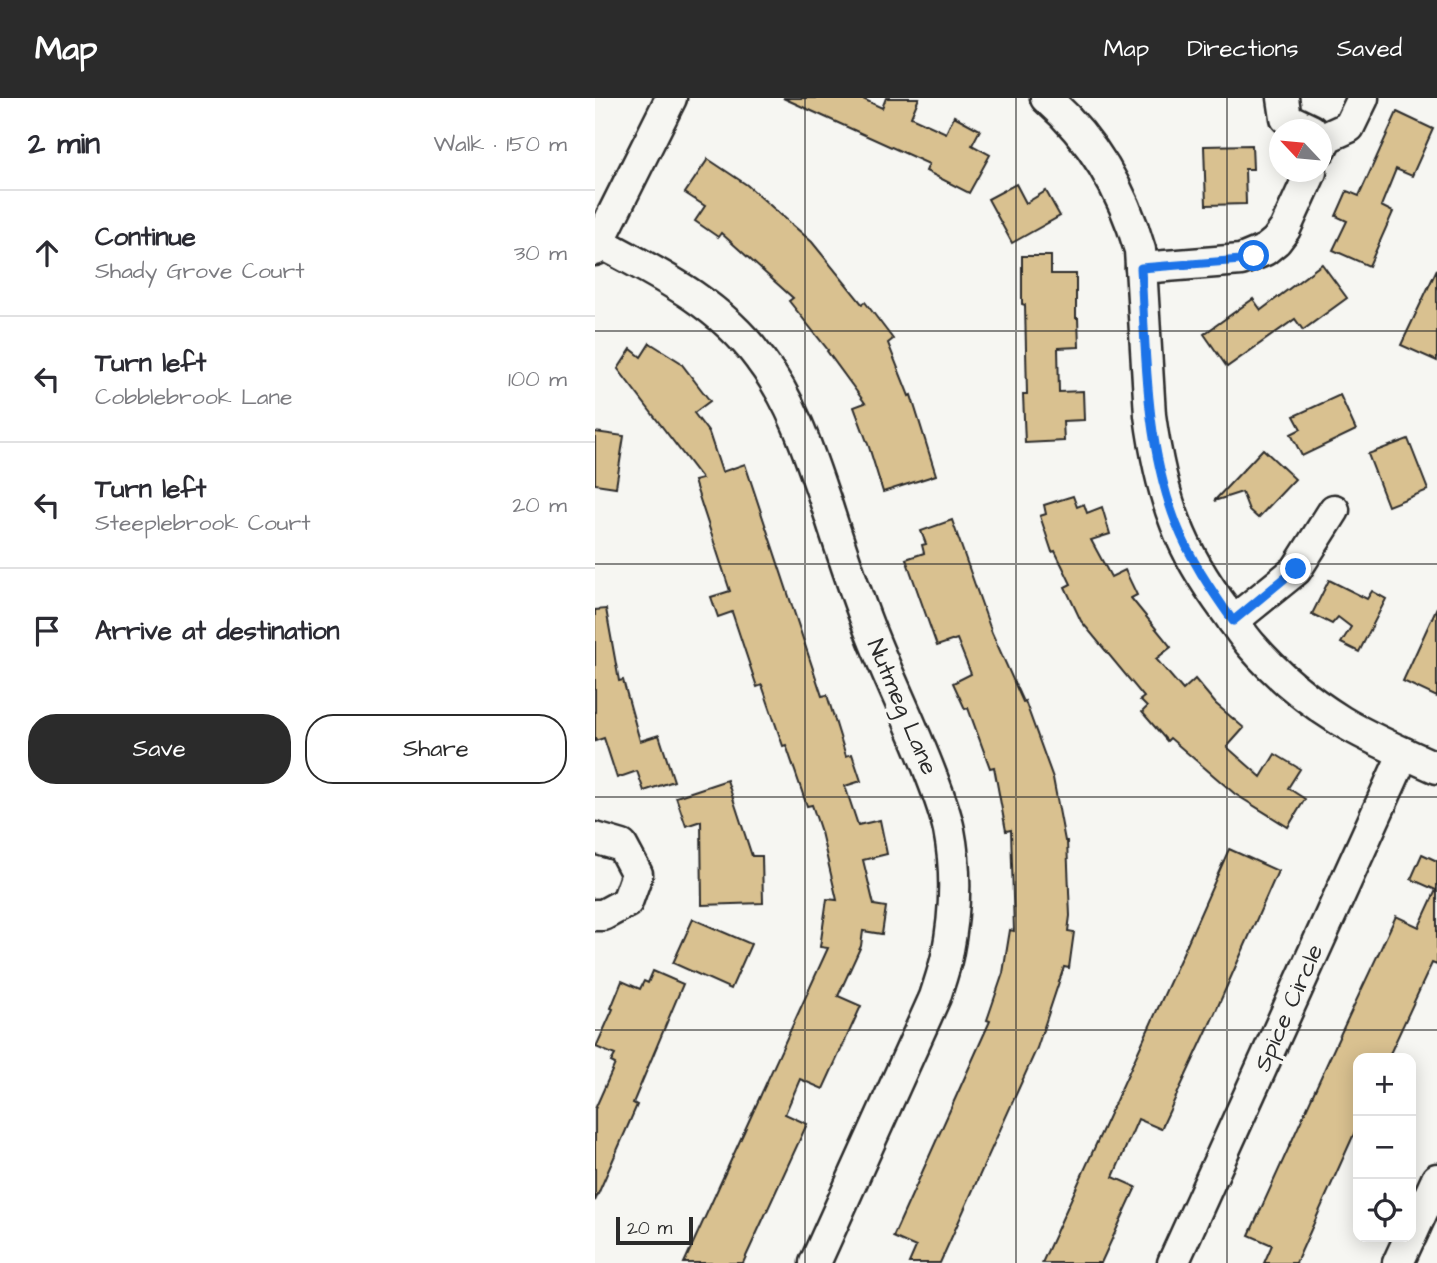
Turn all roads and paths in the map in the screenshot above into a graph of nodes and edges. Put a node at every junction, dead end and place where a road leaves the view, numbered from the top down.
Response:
1 (671, 98) edge
2 (1046, 98) edge
3 (1283, 98) edge
4 (1363, 98) edge
5 (1288, 119) edge
6 (1332, 133) edge
7 (1306, 182) edge
8 (599, 236) edge
9 (1141, 268) junction
10 (1334, 510) dead end
11 (1233, 621) junction
12 (1404, 753) junction
13 (1437, 768) edge
14 (595, 838) edge
15 (595, 915) edge
16 (1437, 1179) edge
17 (1416, 1223) edge
18 (1407, 1242) edge
19 (815, 1263) edge
20 (1173, 1263) edge
21 (1398, 1263) edge

1 - 8 street
2 - 9 street
3 - 5 street
4 - 6 street
7 - 9 street
8 - 19 street, Nutmeg Lane
9 - 11 street
10 - 11 street
11 - 12 street
12 - 13 street
12 - 20 street, Spice Circle
14 - 15 street
16 - 17 street
18 - 21 street

